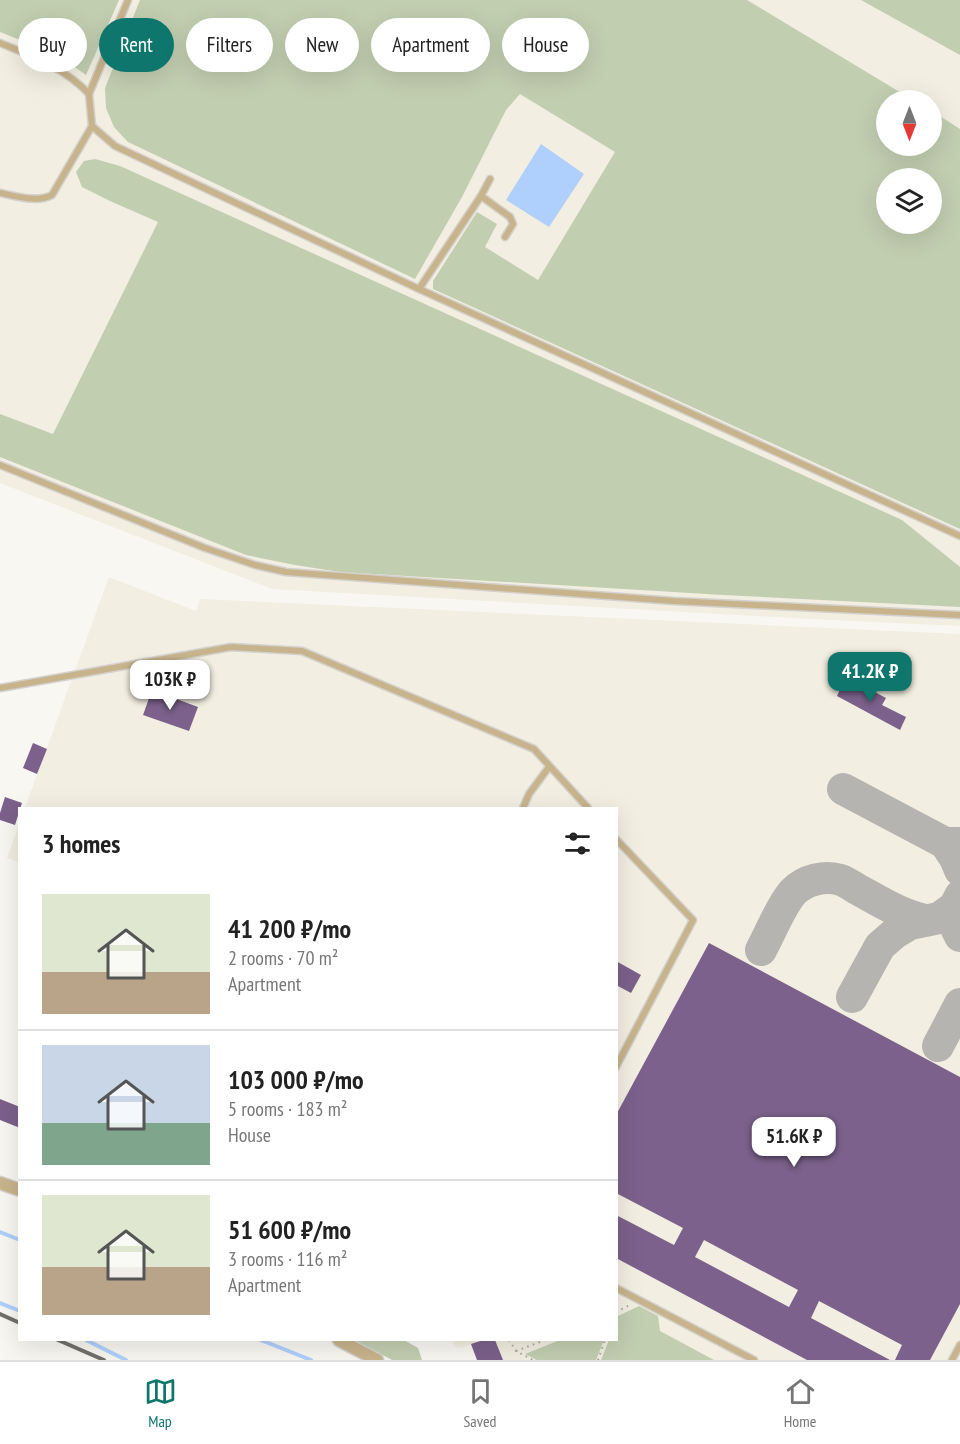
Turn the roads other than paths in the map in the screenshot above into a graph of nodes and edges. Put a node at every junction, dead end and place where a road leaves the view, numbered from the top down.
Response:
1 (128, 0) edge
2 (0, 43) edge
3 (89, 94) junction
4 (92, 126) junction
5 (490, 179) dead end
6 (0, 193) edge
7 (481, 196) junction
8 (506, 237) dead end
9 (419, 289) junction
10 (0, 465) edge
11 (960, 536) edge
12 (960, 615) edge
13 (0, 688) edge
14 (549, 767) junction
15 (523, 807) edge
16 (587, 807) edge
17 (618, 841) edge
18 (618, 1063) edge
19 (0, 1183) edge
20 (18, 1189) edge
21 (618, 1288) edge
22 (341, 1341) edge
23 (960, 1345) edge
24 (377, 1360) edge
25 (754, 1360) edge
26 (952, 1360) edge

1 - 3 lane
2 - 3 lane
3 - 4 lane
4 - 6 lane
4 - 9 lane
5 - 7 lane
7 - 8 lane
7 - 9 lane
9 - 11 lane
10 - 12 lane
13 - 14 lane
14 - 15 lane
14 - 16 lane
17 - 18 lane
19 - 20 street
21 - 25 lane
22 - 24 street
23 - 26 lane

